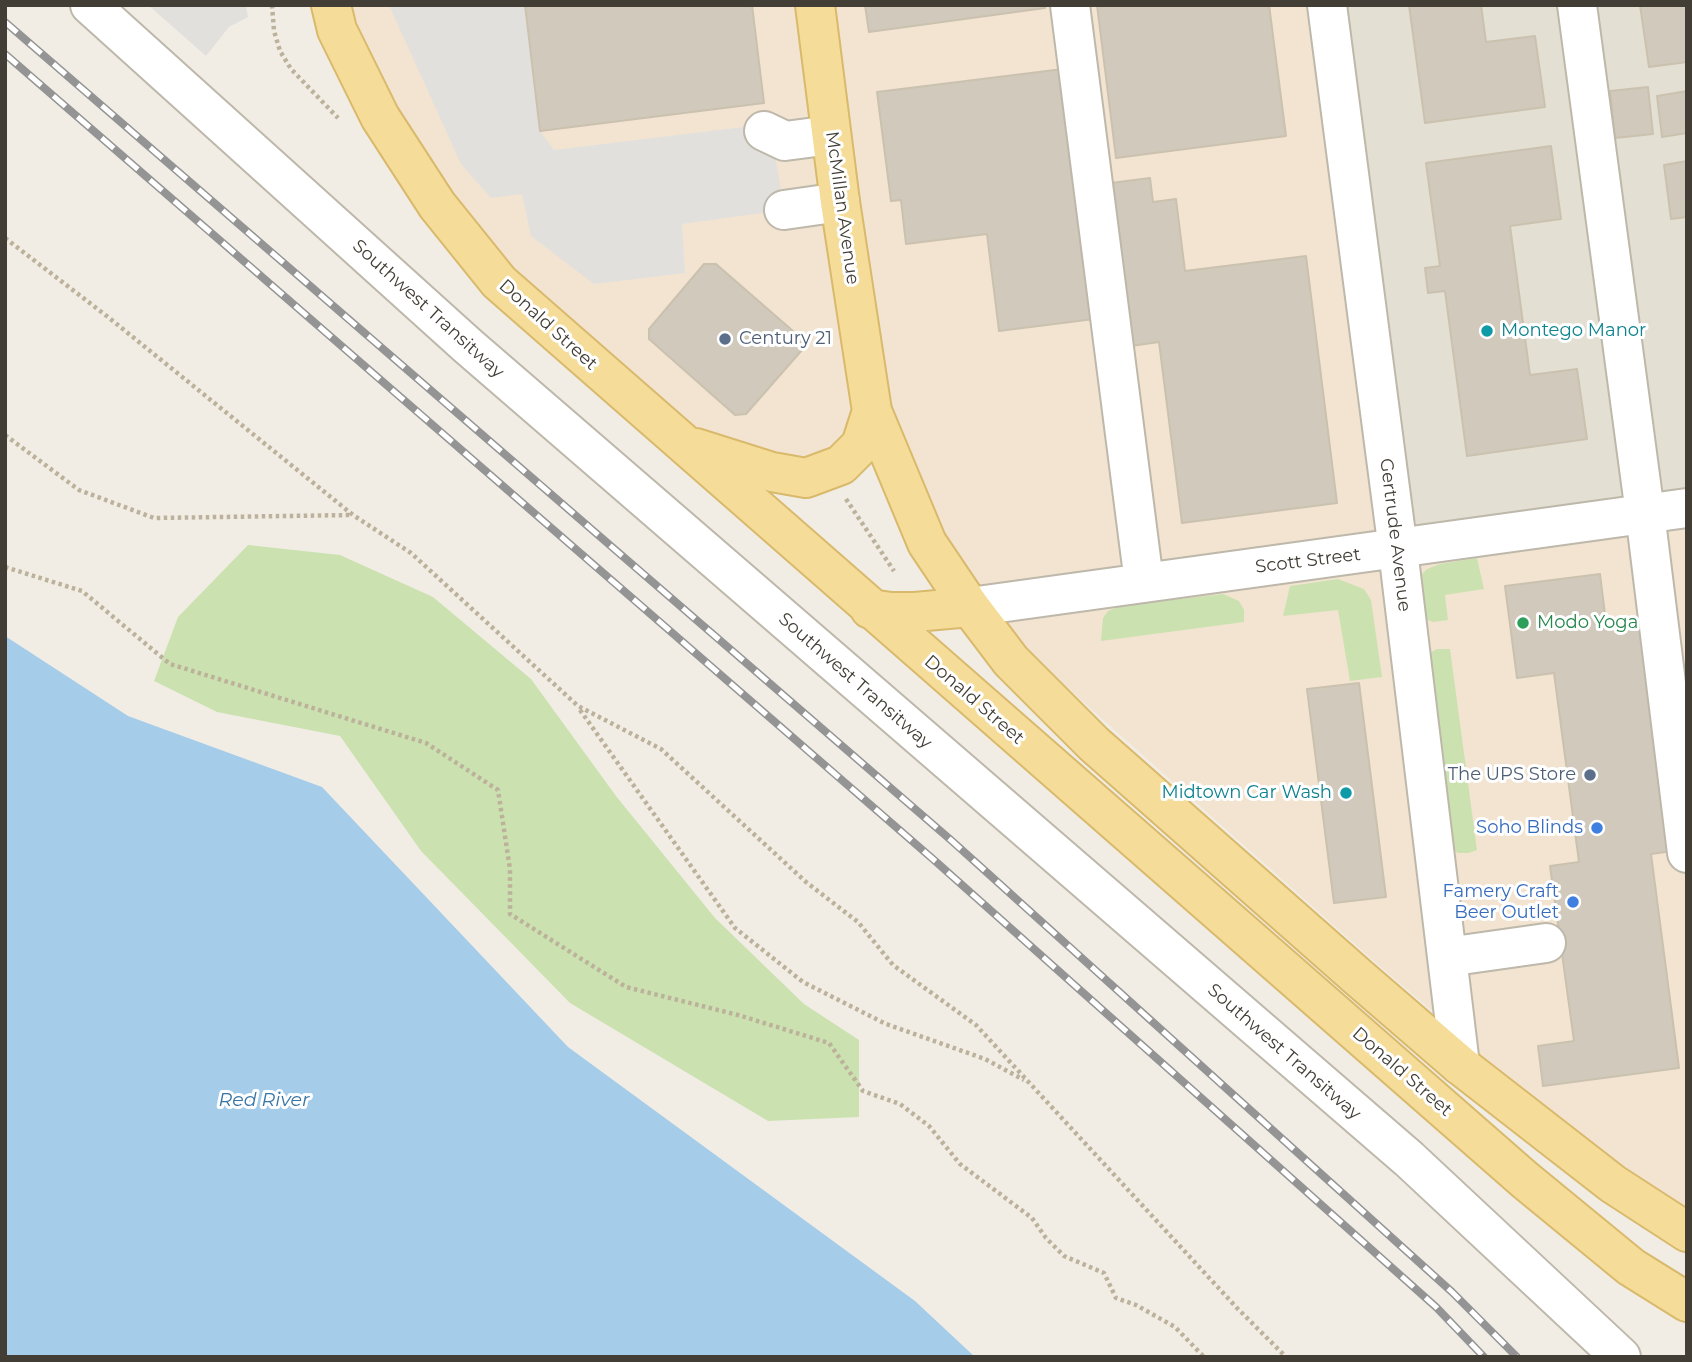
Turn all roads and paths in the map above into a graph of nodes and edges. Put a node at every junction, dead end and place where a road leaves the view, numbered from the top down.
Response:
1 (90, 5) edge
2 (815, 5) edge
3 (1070, 5) edge
4 (1327, 5) edge
5 (1577, 5) edge
6 (334, 17) edge
7 (764, 131) dead end
8 (831, 135) junction
9 (841, 202) junction
10 (784, 210) dead end
11 (5, 238) edge
12 (872, 411) junction
13 (5, 435) edge
14 (681, 443) junction
15 (842, 494) dead end
16 (1687, 508) edge
17 (1645, 513) junction
18 (353, 515) junction
19 (1398, 550) junction
20 (5, 567) edge
21 (894, 571) dead end
22 (1144, 582) junction
23 (970, 607) junction
24 (870, 609) junction
25 (578, 706) junction
26 (1687, 853) edge
27 (1546, 943) dead end
28 (1447, 957) junction
29 (1460, 1065) junction
30 (1028, 1082) junction
31 (1687, 1232) edge
32 (1687, 1302) edge
33 (1204, 1357) edge
34 (1286, 1357) edge
35 (1621, 1357) edge

1 - 35 street, Southwest Transitway
2 - 8 main road, McMillan Avenue
3 - 22 street
4 - 19 street, Gertrude Avenue
5 - 17 street
6 - 14 main road, Donald Street
7 - 8 street
8 - 9 main road, McMillan Avenue
9 - 10 street
9 - 12 main road, McMillan Avenue
11 - 18 path
12 - 14 main road
12 - 23 main road
13 - 18 path
14 - 24 main road, Donald Street
15 - 21 path
16 - 17 street, Scott Street
17 - 19 street, Scott Street
17 - 26 street
18 - 25 path
19 - 22 street, Scott Street
19 - 28 street, Gertrude Avenue
20 - 33 path
22 - 23 street, Scott Street
23 - 24 main road
23 - 29 main road
24 - 32 main road, Donald Street
25 - 30 path
25 - 30 path
27 - 28 street
28 - 29 street, Gertrude Avenue
29 - 31 main road
30 - 34 path

